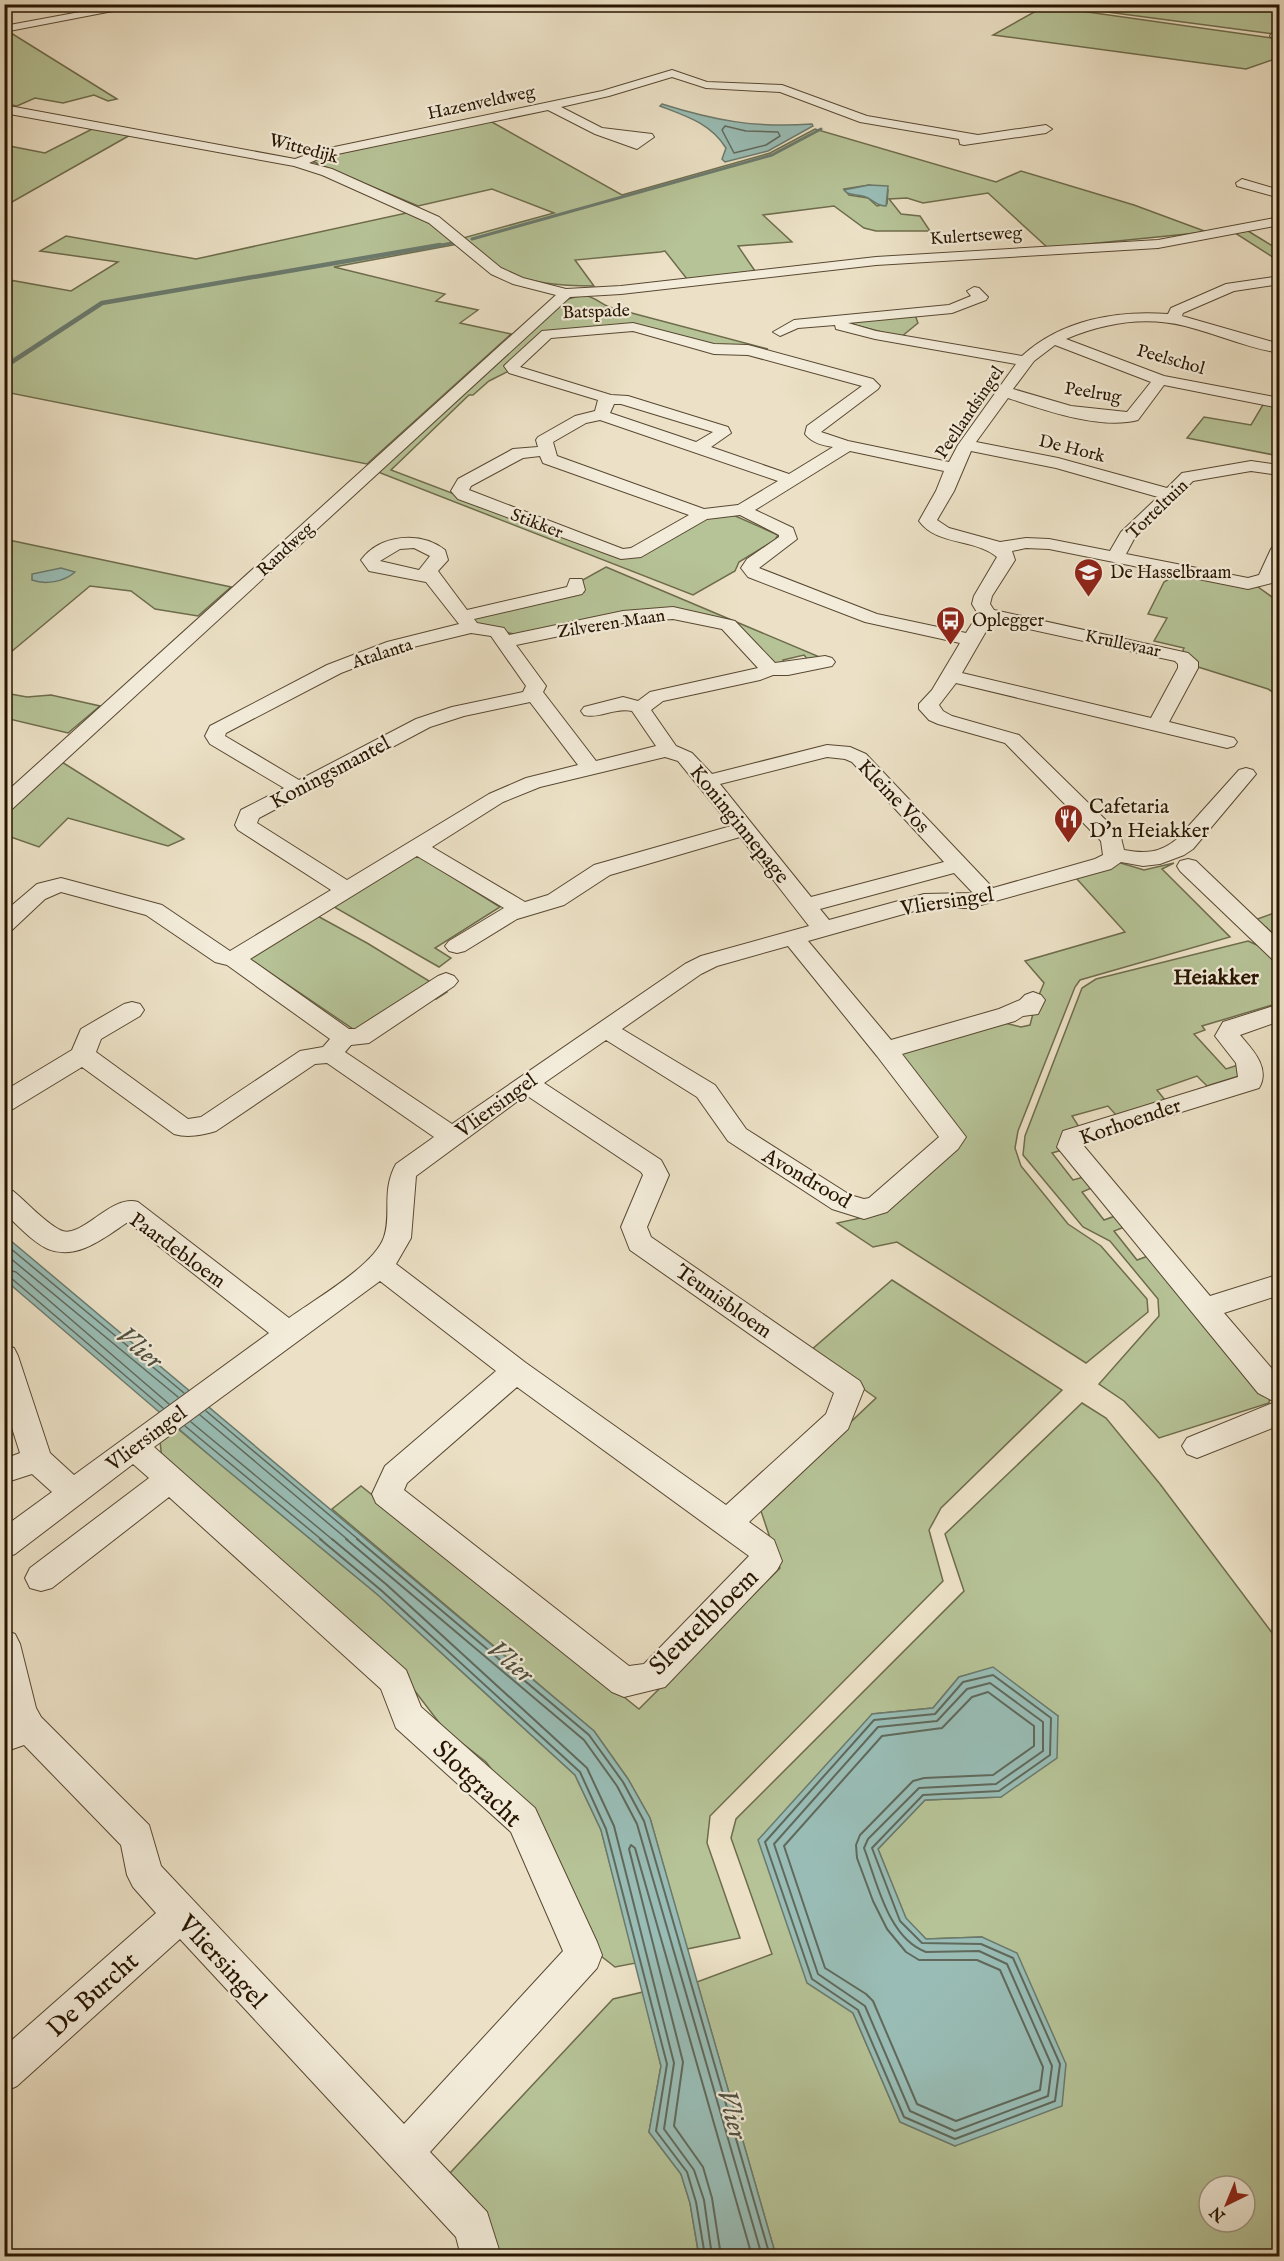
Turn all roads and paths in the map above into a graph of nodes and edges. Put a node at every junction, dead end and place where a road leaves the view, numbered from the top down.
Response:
1 (144, 4) edge
2 (10, 25) edge
3 (748, 71) dead end
4 (706, 85) junction
5 (744, 86) junction
6 (802, 96) junction
7 (550, 105) junction
8 (4, 110) edge
9 (1046, 129) dead end
10 (599, 131) dead end
11 (296, 163) junction
12 (1242, 183) dead end
13 (1280, 194) edge
14 (1280, 221) edge
15 (1280, 280) edge
16 (974, 291) dead end
17 (566, 293) junction
18 (920, 312) junction
19 (1174, 319) junction
20 (826, 322) junction
21 (780, 332) dead end
22 (1055, 340) junction
23 (907, 341) junction
24 (1280, 349) edge
25 (1026, 361) junction
26 (1160, 380) junction
27 (1004, 392) junction
28 (1280, 403) edge
29 (605, 407) junction
30 (966, 445) junction
31 (847, 446) junction
32 (699, 447) junction
33 (546, 451) junction
34 (954, 468) junction
35 (1280, 470) edge
36 (790, 480) junction
37 (1168, 494) junction
38 (742, 510) junction
39 (702, 514) junction
40 (999, 548) junction
41 (1280, 549) edge
42 (1115, 557) junction
43 (432, 578) dead end
44 (576, 583) dead end
45 (987, 614) junction
46 (467, 622) junction
47 (972, 639) junction
48 (504, 642) junction
49 (825, 662) dead end
50 (770, 669) junction
51 (950, 676) junction
52 (535, 694) junction
53 (643, 708) junction
54 (591, 711) dead end
55 (1158, 724) junction
56 (1227, 742) dead end
57 (667, 750) junction
58 (591, 768) junction
59 (1246, 774) dead end
60 (707, 781) junction
61 (297, 788) junction
62 (4, 806) edge
63 (744, 829) junction
64 (415, 846) junction
65 (1114, 854) junction
66 (960, 865) junction
67 (1188, 866) dead end
68 (347, 890) junction
69 (988, 896) junction
70 (807, 904) junction
71 (521, 909) junction
72 (4, 925) edge
73 (824, 929) junction
74 (793, 938) junction
75 (457, 946) dead end
76 (1280, 954) edge
77 (234, 959) junction
78 (446, 981) dead end
79 (1033, 1000) dead end
80 (132, 1010) dead end
81 (1280, 1012) edge
82 (605, 1029) junction
83 (338, 1046) junction
84 (886, 1050) junction
85 (83, 1055) junction
86 (526, 1083) junction
87 (5, 1101) edge
88 (452, 1137) junction
89 (4, 1198) edge
90 (380, 1268) junction
91 (1280, 1284) edge
92 (1206, 1308) junction
93 (289, 1333) junction
94 (4, 1356) edge
95 (516, 1371) junction
96 (1280, 1392) edge
97 (1280, 1412) edge
98 (146, 1438) junction
99 (1197, 1446) dead end
100 (37, 1460) junction
101 (4, 1471) edge
102 (170, 1479) junction
103 (73, 1492) junction
104 (728, 1522) junction
105 (4, 1545) edge
106 (41, 1578) dead end
107 (4, 1644) edge
108 (17, 1732) edge
109 (180, 1915) junction
110 (4, 2073) edge
111 (404, 2152) junction
112 (481, 2256) edge

1 - 2 street
3 - 5 street
4 - 5 street
4 - 6 street
4 - 7 street, Hazenveldweg
5 - 6 street
6 - 9 street
7 - 10 street
7 - 11 street, Hazenveldweg
8 - 11 street, Wittedijk
11 - 17 street, Wittedijk
12 - 13 street
14 - 17 street, Kulertseweg
15 - 19 street
16 - 18 street
17 - 62 street, Randweg
18 - 20 street
18 - 23 street
19 - 22 street, Peellandsingel
19 - 24 street, Peellandsingel
20 - 21 street
20 - 23 street
22 - 25 street, Peellandsingel
22 - 26 street, Peelschol
23 - 25 street
25 - 27 street, Peellandsingel
26 - 27 street, Peelrug
26 - 28 street, Peelschol
27 - 30 street, Peellandsingel
29 - 31 street, Batspade
29 - 32 street
29 - 32 street
29 - 33 street
30 - 34 street, Peellandsingel
30 - 37 street, De Hork
31 - 34 street
31 - 36 street
32 - 36 street
33 - 39 street
33 - 39 street, Stikker
34 - 40 street, Peellandsingel
35 - 37 street, Torteltuin
36 - 38 street
37 - 42 street, Torteltuin
38 - 39 street
38 - 47 street
40 - 42 street, Torteltuin
40 - 45 street
41 - 42 street, Torteltuin
43 - 46 street
44 - 46 street
45 - 47 street
45 - 55 street, Krullevaar
46 - 48 street, Atalanta
46 - 61 street, Atalanta
47 - 51 street
48 - 50 street, Zilveren Maan
48 - 52 street, Atalanta
49 - 50 street
50 - 53 street
51 - 55 street
51 - 65 street
52 - 58 street, Atalanta
52 - 61 street, Koningsmantel
53 - 54 street
53 - 57 street
55 - 56 street
57 - 58 street, Koninginnepage
57 - 60 street, Koninginnepage
58 - 64 street, Koninginnepage
59 - 65 street
60 - 63 street, Koninginnepage
60 - 66 street, Kleine Vos
61 - 68 street, Koningsmantel
63 - 70 street, Koninginnepage
63 - 71 street
64 - 68 street, Koninginnepage
64 - 71 street
65 - 69 street, Vliersingel
66 - 69 street, Kleine Vos
66 - 70 street, Vliersingel
67 - 76 street
68 - 77 street, Koninginnepage
69 - 73 street, Vliersingel
70 - 73 street, Koninginnepage
71 - 75 street
72 - 77 street
73 - 74 street, Vliersingel
74 - 82 street, Vliersingel
74 - 84 street, Avondrood
77 - 83 street
78 - 83 street
79 - 84 street
80 - 85 street
81 - 92 street, Korhoender
82 - 84 street, Avondrood
82 - 86 street, Vliersingel
83 - 85 street
83 - 88 street
85 - 87 street
86 - 88 street, Vliersingel
86 - 104 street, Teunisbloem
88 - 90 street, Vliersingel
89 - 93 street, Paardebloem
90 - 93 street, Vliersingel
90 - 95 street, Sleutelbloem
91 - 92 street
92 - 96 street, Korhoender
93 - 98 street, Vliersingel
94 - 100 street
95 - 104 street, Sleutelbloem
95 - 104 street, Sleutelbloem
97 - 99 street
98 - 102 street, Slotgracht
98 - 103 street, Vliersingel
100 - 101 street
100 - 103 street
102 - 106 street
102 - 111 street, Slotgracht
103 - 105 street, Vliersingel
107 - 108 street, Vliersingel
108 - 109 street, Vliersingel
109 - 110 street, De Burcht
109 - 111 street, Vliersingel
111 - 112 street, Vliersingel

